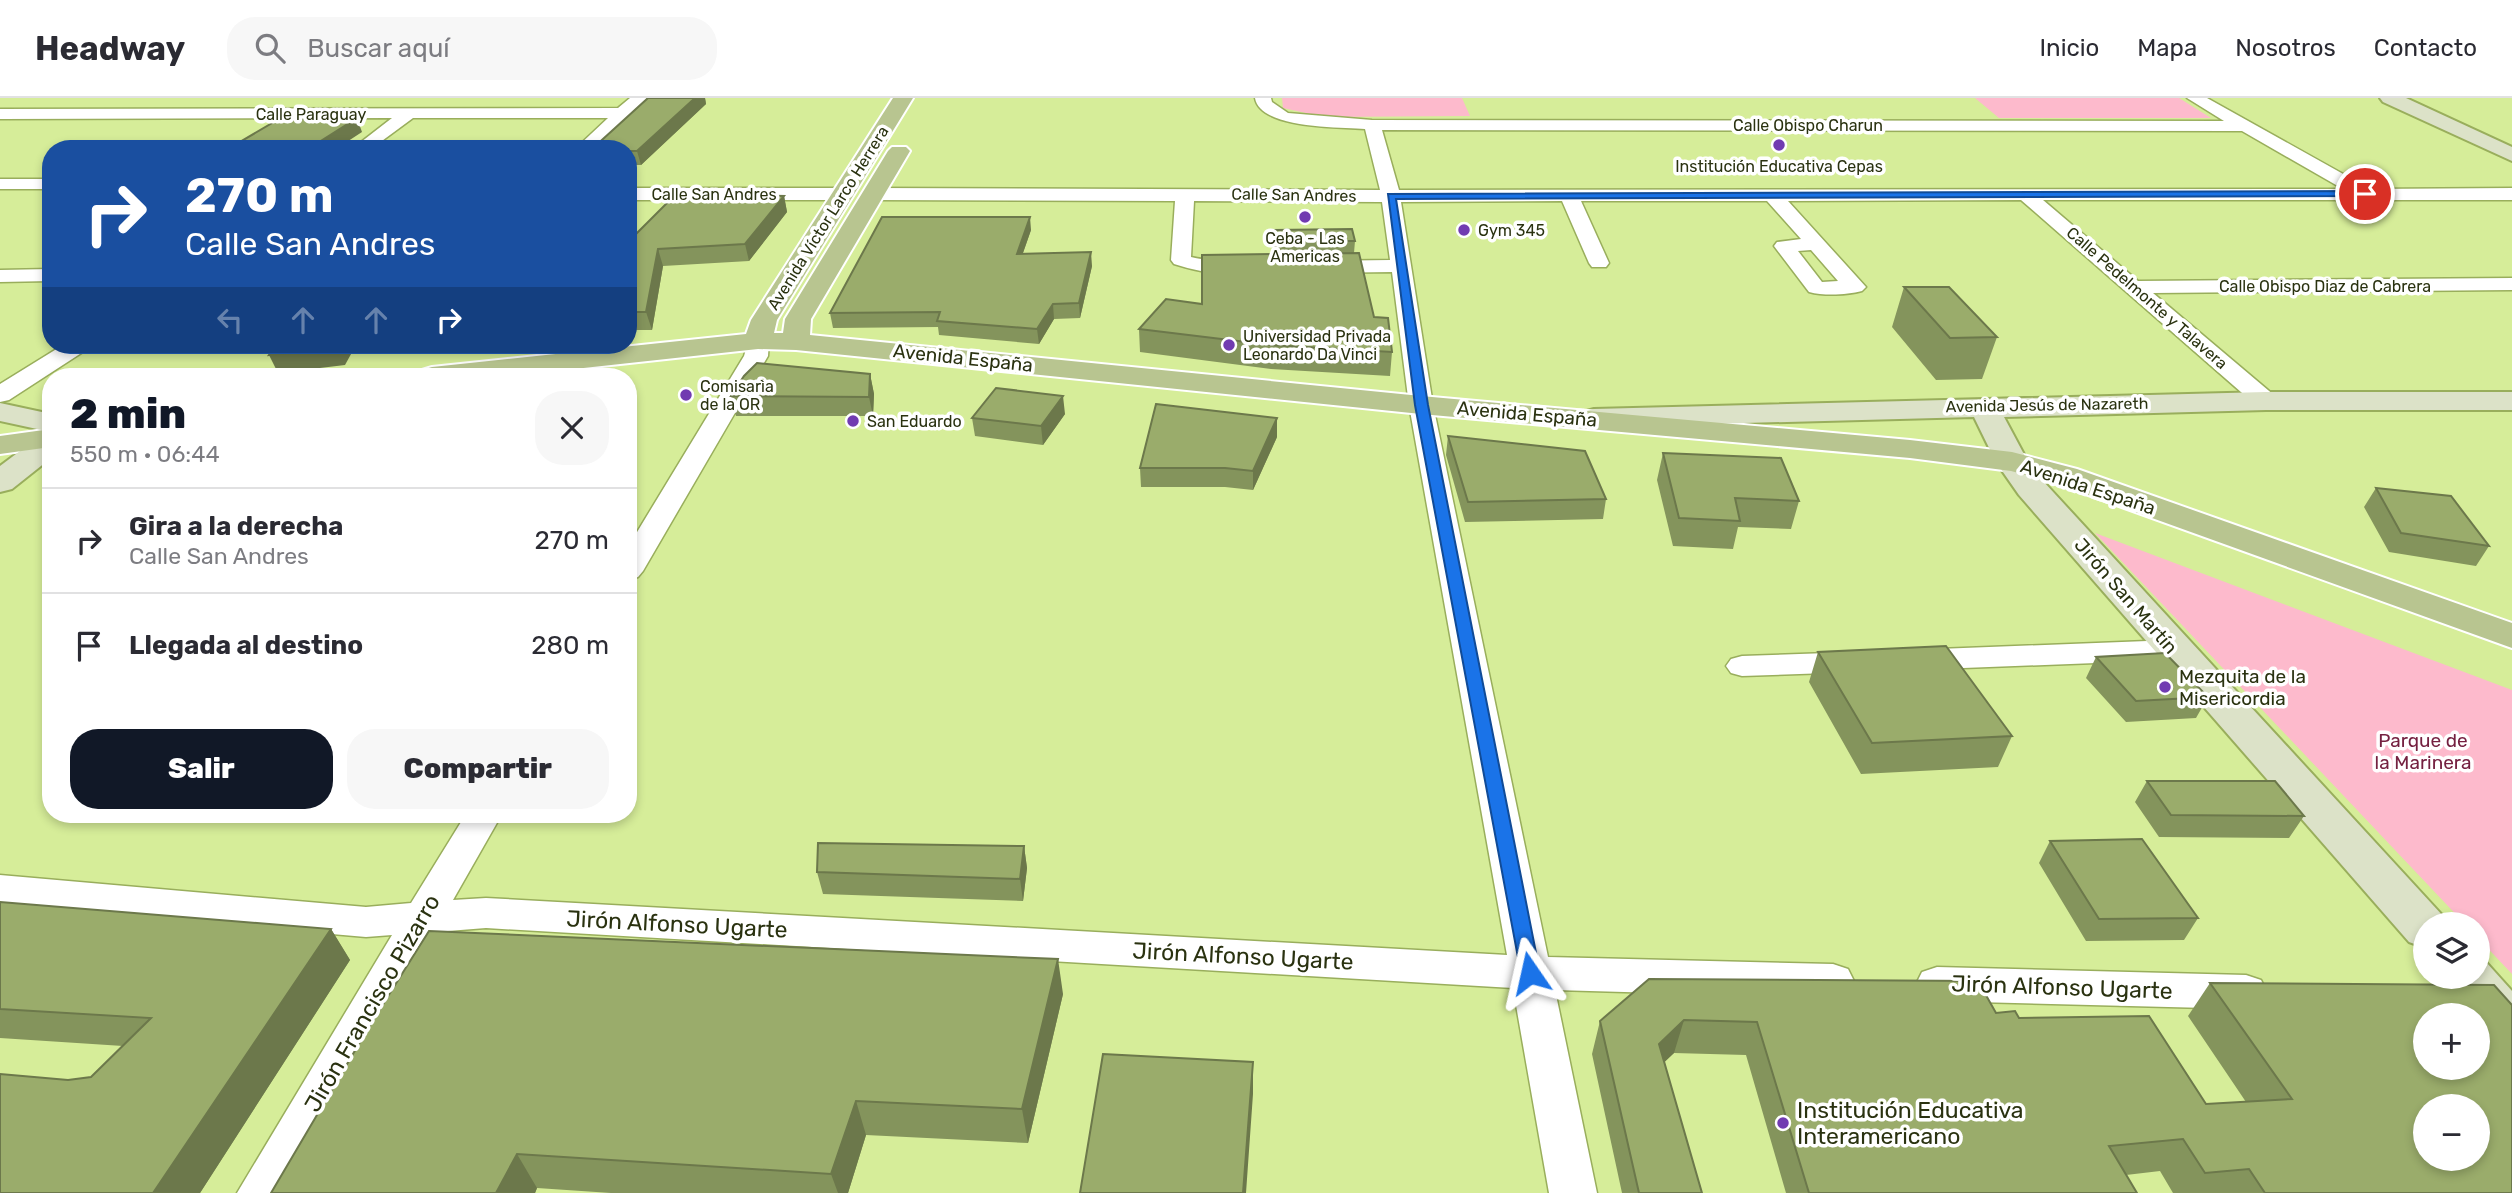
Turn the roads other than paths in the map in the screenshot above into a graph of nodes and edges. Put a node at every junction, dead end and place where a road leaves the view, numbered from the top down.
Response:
1 (432, 98) edge
2 (639, 98) edge
3 (903, 98) edge
4 (1263, 98) edge
5 (2195, 98) edge
6 (2390, 98) edge
7 (2434, 98) edge
8 (623, 113) junction
9 (8, 114) edge
10 (407, 114) junction
11 (0, 122) edge
12 (1372, 125) junction
13 (2245, 126) junction
14 (909, 134) dead end
15 (2512, 134) edge
16 (372, 140) edge
17 (593, 140) edge
18 (2512, 155) edge
19 (0, 184) edge
20 (42, 184) edge
21 (637, 194) edge
22 (842, 194) junction
23 (874, 194) junction
24 (1185, 194) junction
25 (2365, 194) junction
26 (2512, 194) edge
27 (2027, 195) junction
28 (1391, 196) junction
29 (1569, 196) junction
30 (1773, 196) junction
31 (1817, 244) dead end
32 (1599, 263) dead end
33 (1264, 267) edge
34 (1291, 267) edge
35 (1401, 267) junction
36 (42, 275) edge
37 (0, 276) edge
38 (2512, 284) edge
39 (2137, 287) junction
40 (796, 342) junction
41 (757, 348) junction
42 (64, 354) edge
43 (42, 368) edge
44 (42, 368) edge
45 (525, 368) edge
46 (615, 368) edge
47 (0, 395) edge
48 (2266, 401) junction
49 (2512, 401) edge
50 (42, 407) edge
51 (1983, 407) junction
52 (0, 409) edge
53 (1423, 414) junction
54 (1582, 418) junction
55 (42, 421) edge
56 (42, 424) edge
57 (0, 428) edge
58 (42, 442) edge
59 (0, 445) edge
60 (42, 448) edge
61 (2022, 475) junction
62 (0, 482) edge
63 (637, 555) edge
64 (2511, 640) edge
65 (2173, 650) junction
66 (1742, 666) dead end
67 (479, 823) edge
68 (0, 890) edge
69 (2413, 915) edge
70 (422, 917) junction
71 (1530, 973) junction
72 (1863, 982) edge
73 (1905, 983) edge
74 (2280, 993) edge
75 (261, 1193) edge
76 (1573, 1193) edge

1 - 10 street
2 - 8 street
3 - 22 main road, Avenida Víctor Larco Herrera
4 - 12 street, Calle Obispo Charun
5 - 13 street
6 - 18 street
7 - 15 street
8 - 10 street, Calle Paraguay
8 - 17 street
9 - 10 street, Calle Paraguay
9 - 11 street
10 - 16 street
12 - 13 street, Calle Obispo Charun
12 - 28 street
13 - 25 street
14 - 23 main road, Avenida Víctor Larco Herrera
19 - 20 street
21 - 22 street, Calle San Andres
22 - 41 main road, Avenida Víctor Larco Herrera
23 - 24 street, Calle San Andres
23 - 40 main road, Avenida Víctor Larco Herrera
24 - 28 street, Calle San Andres
24 - 33 street
25 - 26 street, Calle San Andres
25 - 27 street, Calle San Andres
27 - 30 street, Calle San Andres
27 - 39 street, Calle Pedelmonte y Talavera
28 - 29 street, Calle San Andres
28 - 35 street
29 - 30 street, Calle San Andres
29 - 32 street
30 - 31 street
34 - 35 street
35 - 53 street
36 - 37 street
38 - 39 street, Calle Obispo Diaz de Cabrera
39 - 48 street, Calle Pedelmonte y Talavera
40 - 41 main road, Avenida España
40 - 53 main road, Avenida España
41 - 45 main road, Avenida España
41 - 46 main road, Avenida España
41 - 53 main road, Avenida España
41 - 63 street
42 - 44 street
43 - 47 street
48 - 49 street, Avenida Jesús de Nazareth
48 - 51 street, Avenida Jesús de Nazareth
50 - 52 street
51 - 54 street, Avenida Jesús de Nazareth
51 - 61 street, Jirón San Martín
52 - 55 street
53 - 54 main road, Avenida España
53 - 61 main road, Avenida España
53 - 71 street
54 - 61 main road, Avenida España
56 - 57 main road
58 - 59 main road
60 - 62 street
61 - 64 main road, Avenida España
61 - 65 street, Jirón San Martín
65 - 66 street
65 - 69 street, Jirón San Martín
67 - 70 street, Jirón Francisco Pizarro
68 - 70 street, Jirón Alfonso Ugarte
70 - 71 street, Jirón Alfonso Ugarte
70 - 75 street, Jirón Francisco Pizarro
71 - 72 street, Jirón Alfonso Ugarte
71 - 76 street
73 - 74 street, Jirón Alfonso Ugarte

